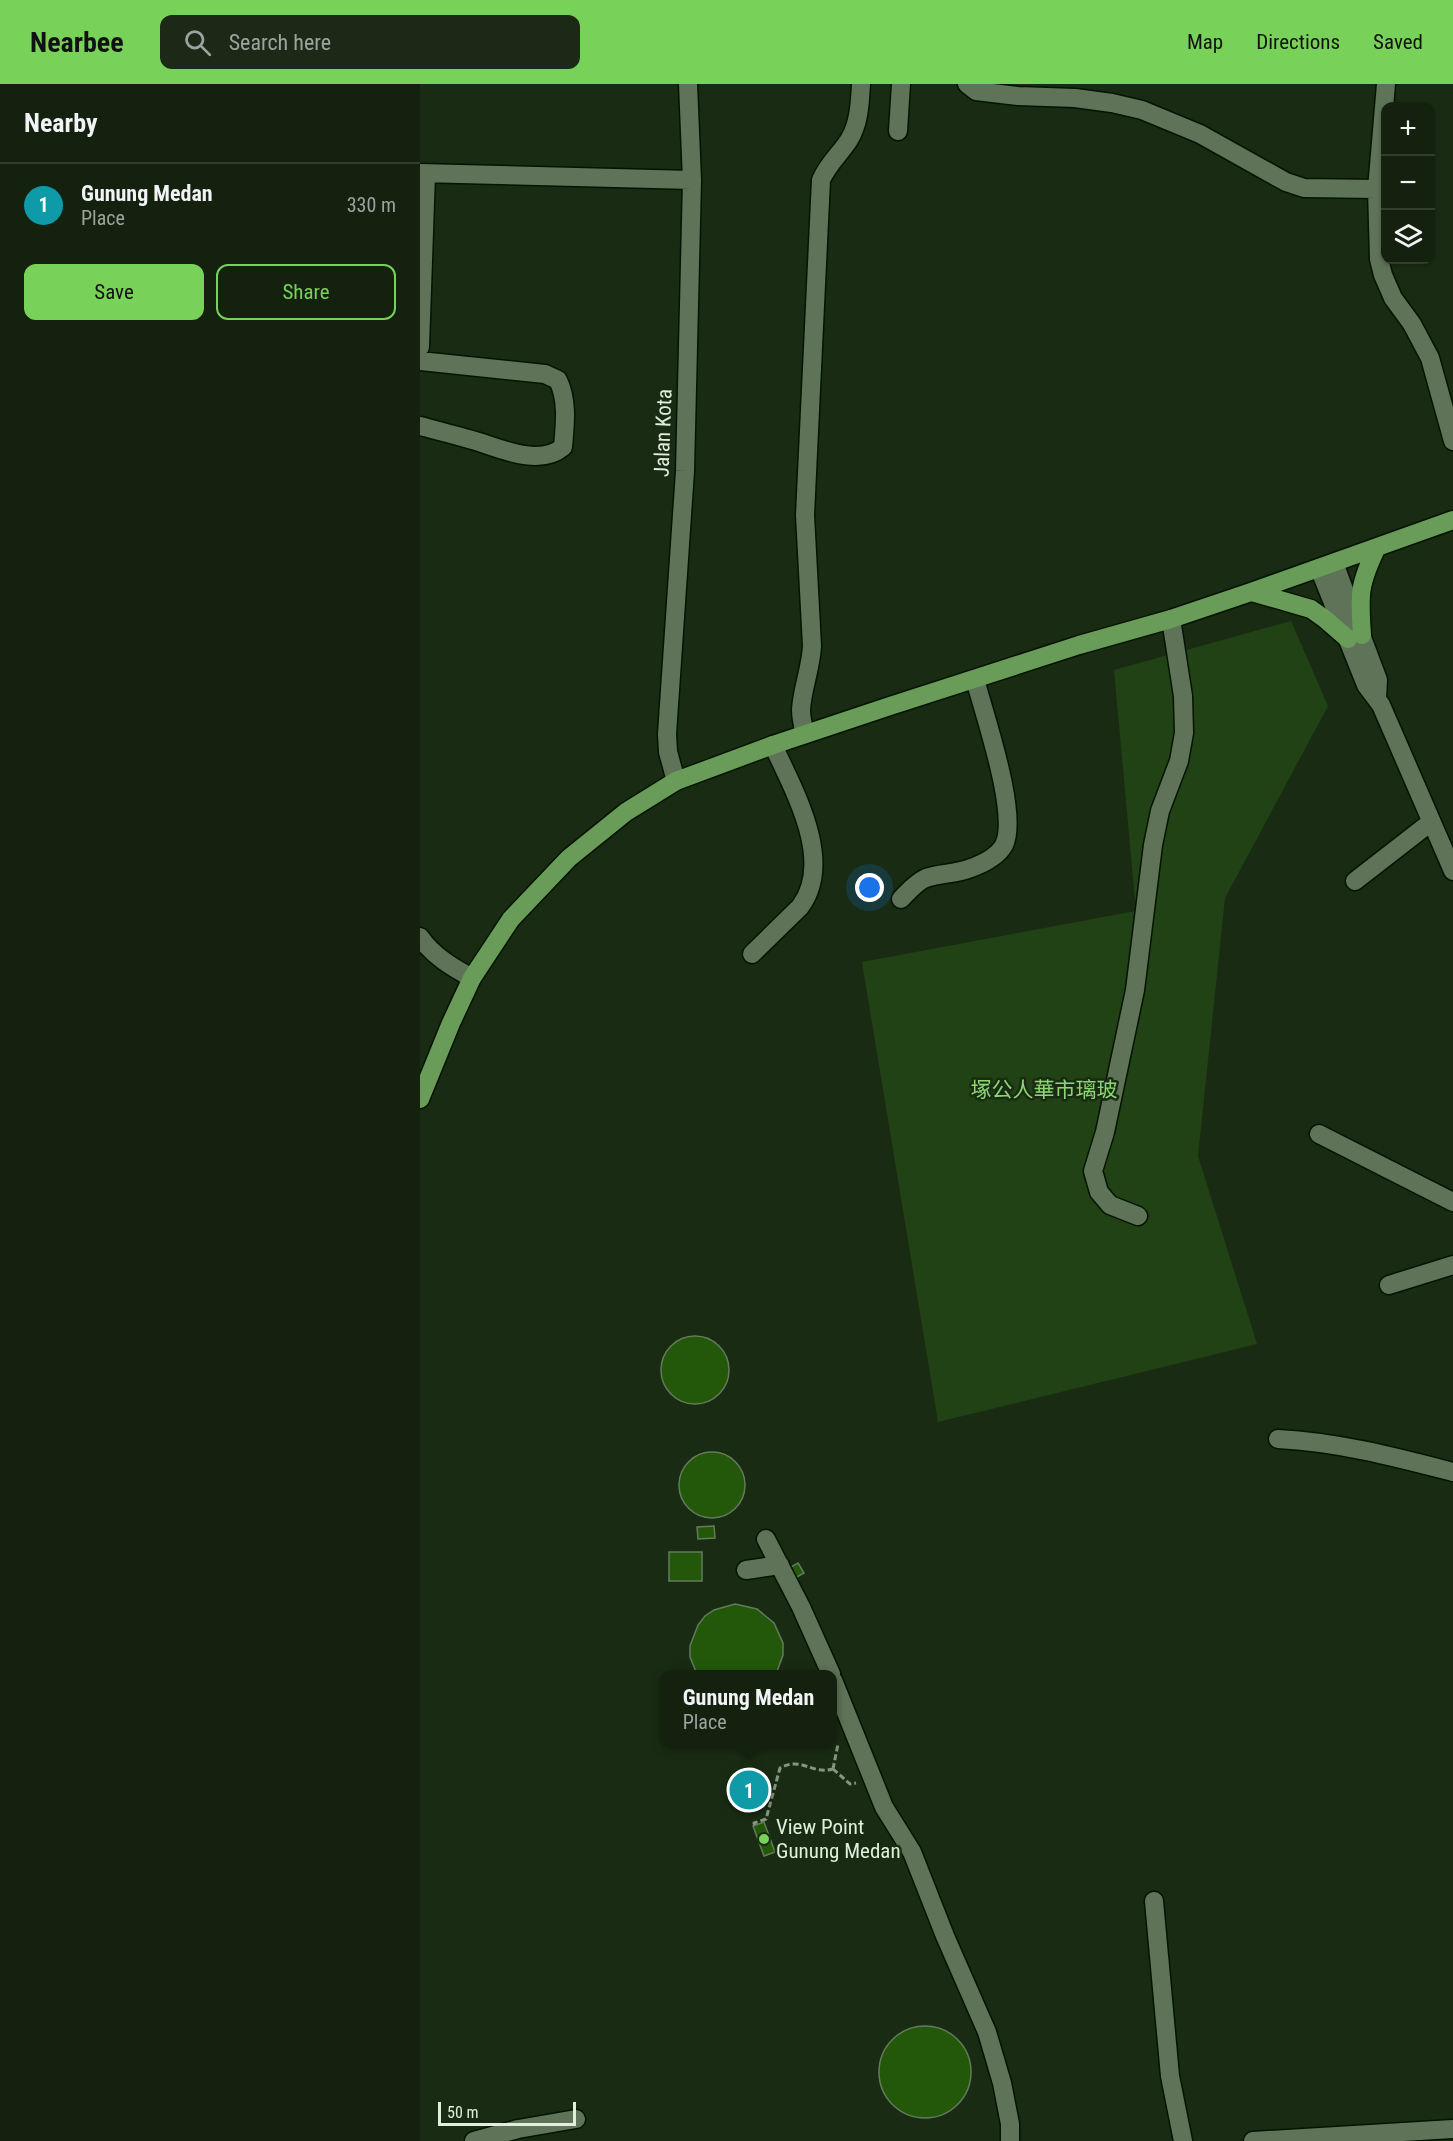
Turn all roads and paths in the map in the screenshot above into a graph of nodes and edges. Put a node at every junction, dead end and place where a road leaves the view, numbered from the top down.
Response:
1 (688, 84) edge
2 (861, 84) edge
3 (901, 84) edge
4 (968, 84) edge
5 (1386, 84) edge
6 (898, 131) dead end
7 (423, 174) edge
8 (692, 180) junction
9 (1377, 189) junction
10 (420, 347) edge
11 (420, 361) edge
12 (420, 426) edge
13 (1453, 441) edge
14 (1453, 520) edge
15 (1377, 547) junction
16 (1327, 565) junction
17 (1251, 592) junction
18 (1171, 619) junction
19 (1355, 637) junction
20 (975, 680) junction
21 (805, 734) junction
22 (772, 744) junction
23 (676, 781) junction
24 (1431, 822) junction
25 (1453, 871) edge
26 (1355, 881) dead end
27 (901, 899) dead end
28 (422, 945) edge
29 (752, 954) dead end
30 (472, 978) junction
31 (420, 1099) edge
32 (1319, 1134) dead end
33 (1453, 1202) edge
34 (1138, 1216) dead end
35 (1453, 1265) edge
36 (1389, 1285) dead end
37 (1278, 1439) dead end
38 (1453, 1472) edge
39 (766, 1539) dead end
40 (780, 1565) junction
41 (746, 1570) dead end
42 (829, 1670) edge
43 (837, 1690) edge
44 (833, 1769) dead end
45 (755, 1825) dead end
46 (1154, 1901) dead end
47 (576, 2119) dead end
48 (1453, 2129) edge
49 (474, 2141) edge
50 (1010, 2141) edge
51 (1183, 2141) edge
52 (1253, 2141) edge

1 - 8 street, Jalan Kota
2 - 21 street
3 - 6 street
4 - 9 street
5 - 9 street
7 - 8 street
7 - 10 street
8 - 23 street, Jalan Kota
9 - 13 street
11 - 12 street
14 - 15 main road
15 - 16 main road
15 - 19 main road
16 - 17 main road
16 - 19 street
17 - 18 main road
17 - 19 main road
18 - 20 main road
18 - 34 street
19 - 24 street
20 - 21 main road
20 - 27 street
21 - 22 main road
22 - 23 main road
22 - 29 street
23 - 30 main road
24 - 25 street
24 - 26 street
28 - 30 street
30 - 31 main road
32 - 33 street
35 - 36 street
37 - 38 street
39 - 40 street
40 - 41 street
40 - 42 street
43 - 50 street
44 - 45 path
46 - 51 street
47 - 49 street
48 - 52 street

